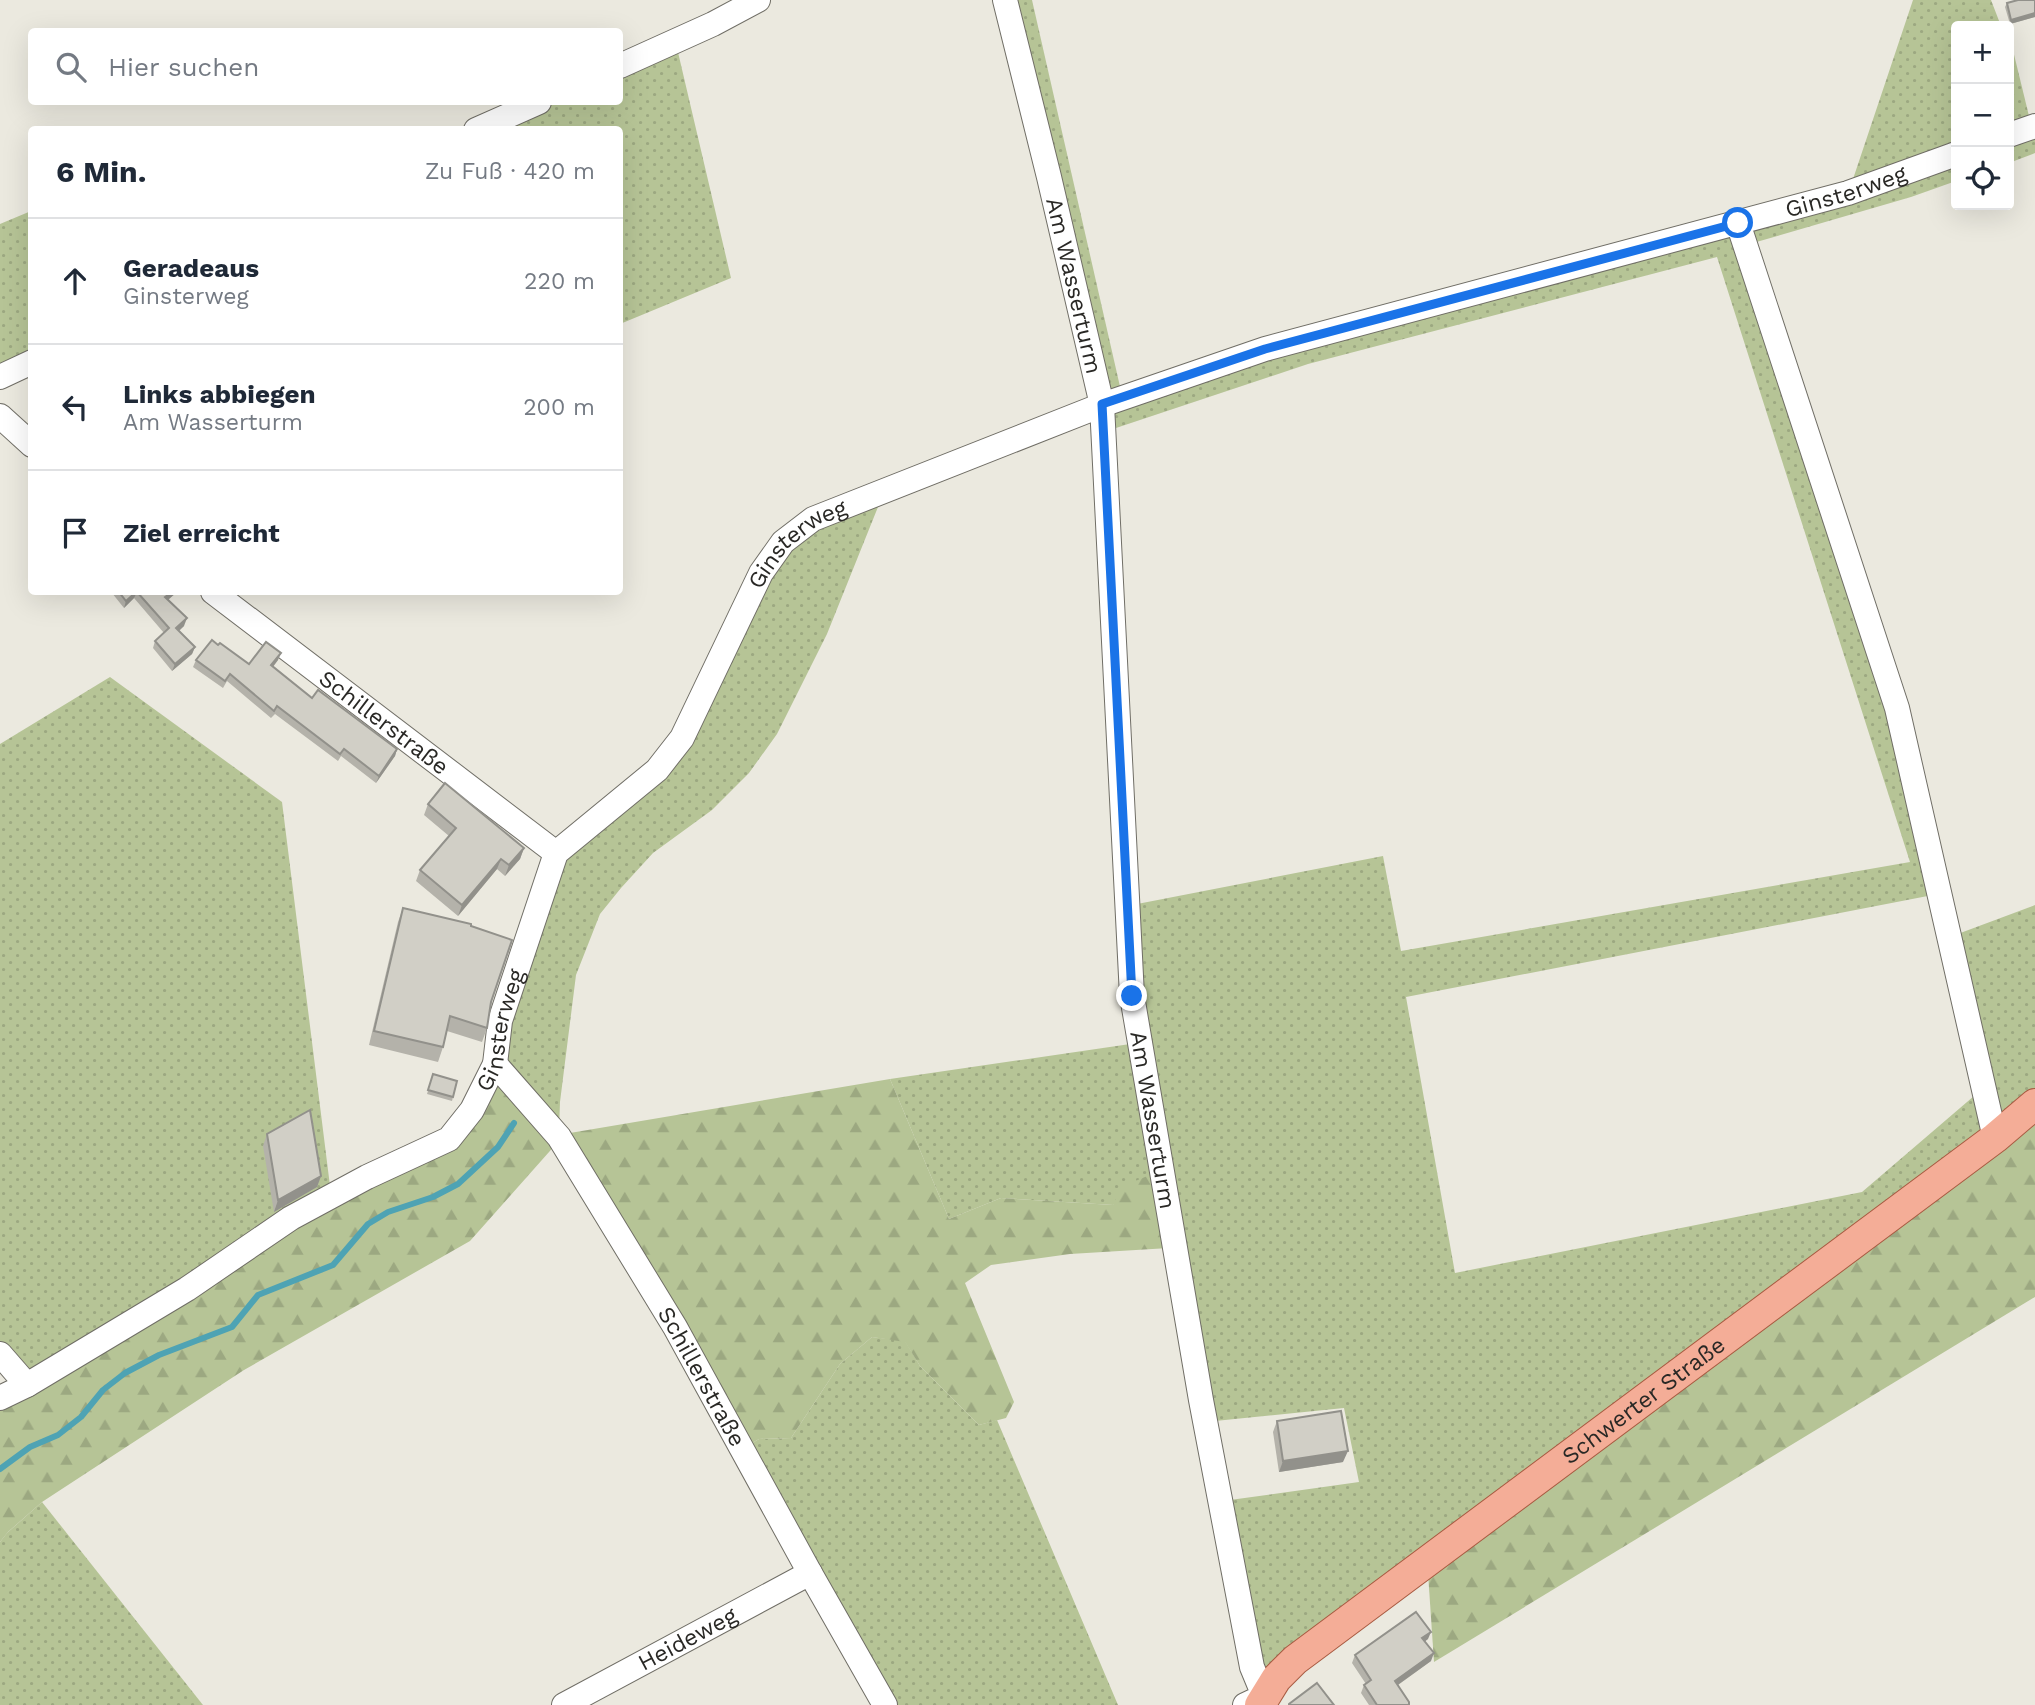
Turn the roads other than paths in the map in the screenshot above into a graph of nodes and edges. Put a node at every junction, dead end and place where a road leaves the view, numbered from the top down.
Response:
1 (758, 0) edge
2 (1005, 0) edge
3 (623, 65) edge
4 (532, 105) edge
5 (485, 126) edge
6 (2035, 126) edge
7 (2014, 133) edge
8 (1951, 156) edge
9 (1738, 223) junction
10 (28, 364) edge
11 (0, 377) edge
12 (1102, 404) junction
13 (0, 416) edge
14 (28, 441) edge
15 (217, 595) edge
16 (556, 853) junction
17 (495, 1064) junction
18 (2035, 1104) edge
19 (1995, 1138) junction
20 (0, 1354) edge
21 (27, 1385) junction
22 (0, 1398) edge
23 (810, 1573) junction
24 (1256, 1702) edge
25 (564, 1705) edge
26 (885, 1705) edge

1 - 3 street
2 - 12 street, Am Wasserturm
4 - 5 street
6 - 7 street
8 - 9 street, Ginsterweg
9 - 12 street, Ginsterweg
9 - 19 street
10 - 11 street
12 - 16 street, Ginsterweg
12 - 24 street, Am Wasserturm
13 - 14 street
15 - 16 street, Schillerstraße
16 - 17 street, Ginsterweg
17 - 21 street, Ginsterweg
17 - 23 street, Schillerstraße
18 - 19 main road, Schwerter Straße
19 - 24 main road, Schwerter Straße
20 - 21 street
21 - 22 street, Ginsterweg
23 - 25 street, Heideweg
23 - 26 street, Schillerstraße

